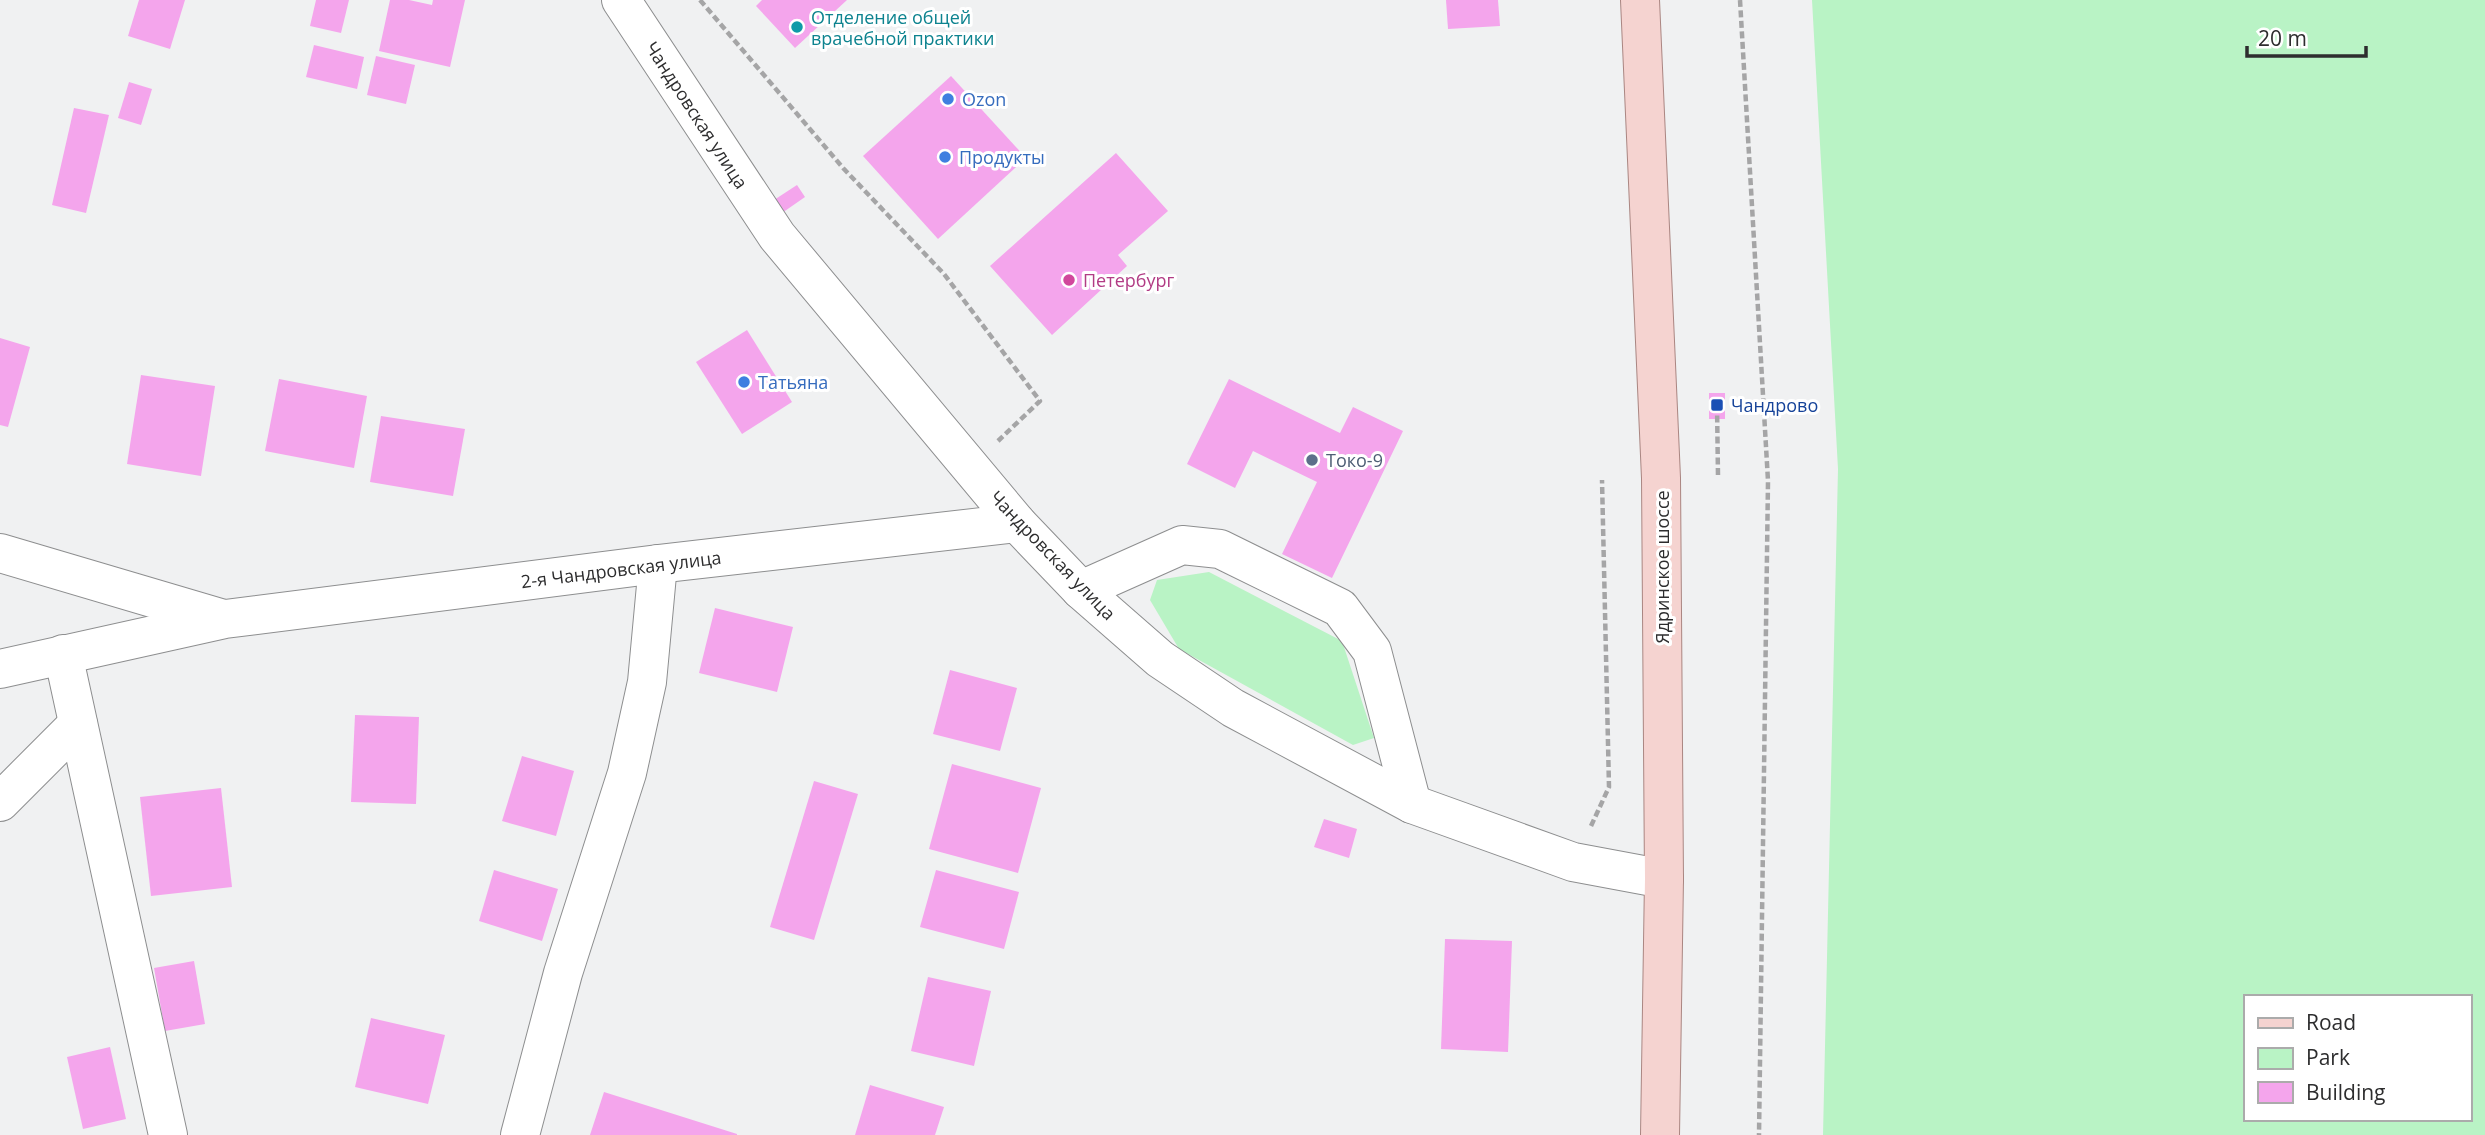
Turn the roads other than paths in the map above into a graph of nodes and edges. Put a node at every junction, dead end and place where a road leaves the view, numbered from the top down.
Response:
1 (621, 0) edge
2 (1640, 0) edge
3 (1017, 523) junction
4 (0, 554) edge
5 (658, 564) junction
6 (1081, 590) junction
7 (225, 619) junction
8 (63, 654) junction
9 (0, 669) edge
10 (78, 724) junction
11 (0, 802) edge
12 (1412, 804) junction
13 (1664, 879) junction
14 (168, 1135) edge
15 (520, 1135) edge
16 (1660, 1135) edge

1 - 3 street, Чандровская улица
2 - 13 main road, Ядринское шоссе
3 - 5 street, 2-я Чандровская улица
3 - 6 street, Чандровская улица
4 - 7 street, 2-я Чандровская улица
5 - 7 street, 2-я Чандровская улица
5 - 15 street
6 - 12 street, Чандровская улица
6 - 12 street
7 - 8 street, 2-я Чандровская улица
8 - 9 street, 2-я Чандровская улица
8 - 10 street
10 - 11 street
10 - 14 street
12 - 13 street, Чандровская улица
13 - 16 main road, Ядринское шоссе

